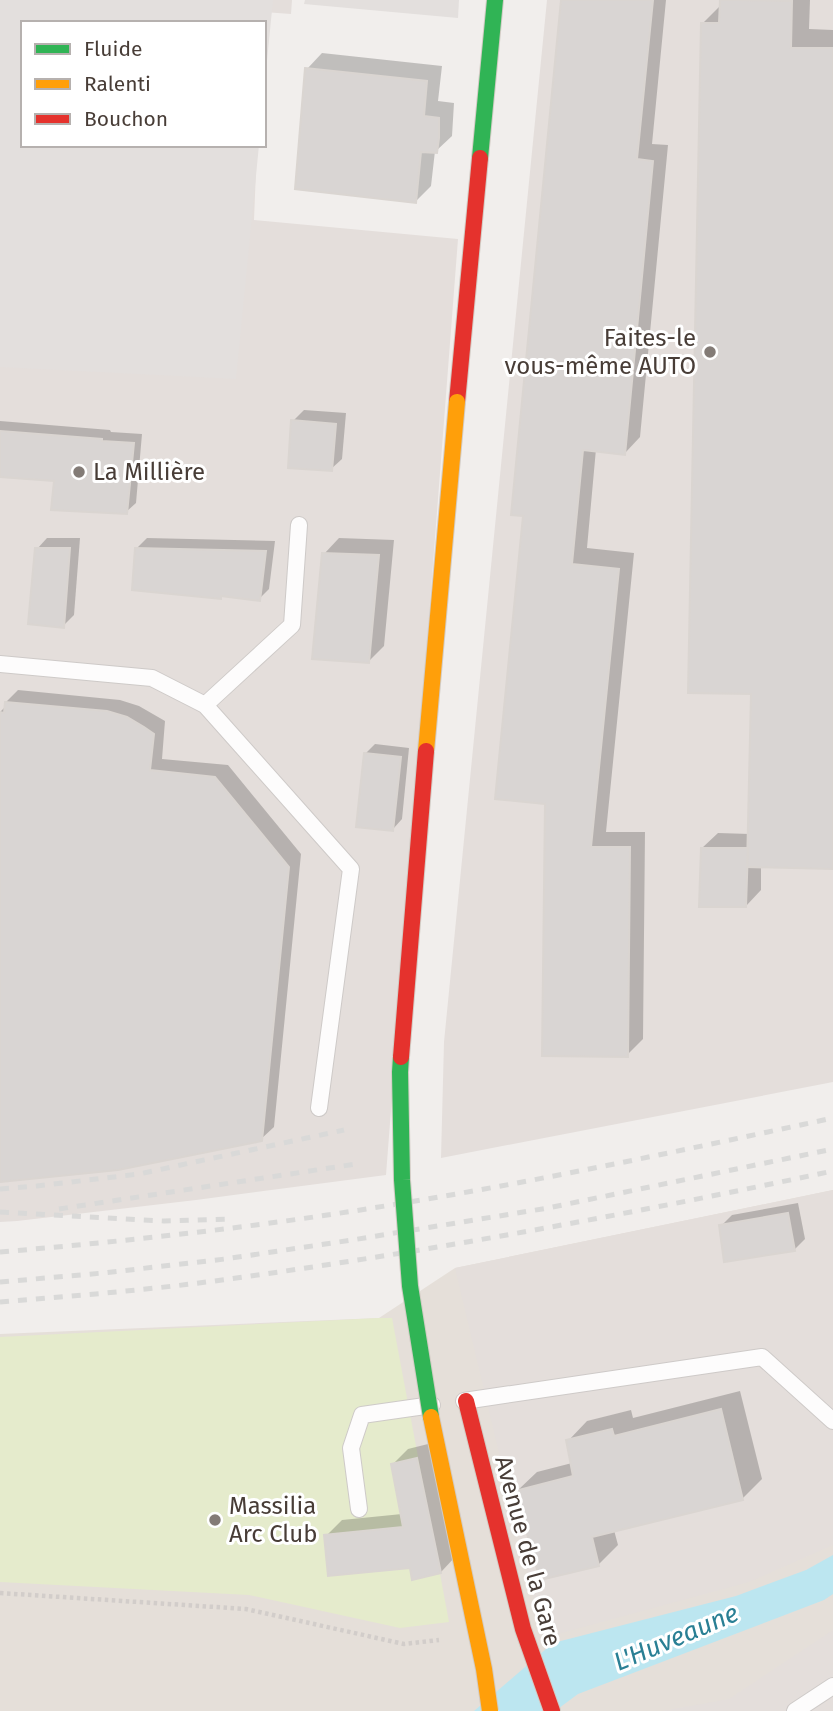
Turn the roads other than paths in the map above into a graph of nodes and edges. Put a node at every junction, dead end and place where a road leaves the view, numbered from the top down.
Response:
1 (495, 0) edge
2 (299, 525) dead end
3 (0, 664) edge
4 (205, 705) junction
5 (319, 1108) dead end
6 (466, 1401) junction
7 (833, 1421) edge
8 (359, 1508) dead end
9 (833, 1686) edge
10 (490, 1711) edge
11 (552, 1711) edge
12 (795, 1711) edge

1 - 10 street, bridge
2 - 4 lane
3 - 4 lane
4 - 5 lane
6 - 7 lane
6 - 8 lane
6 - 11 street, Avenue de la Gare
9 - 12 lane

